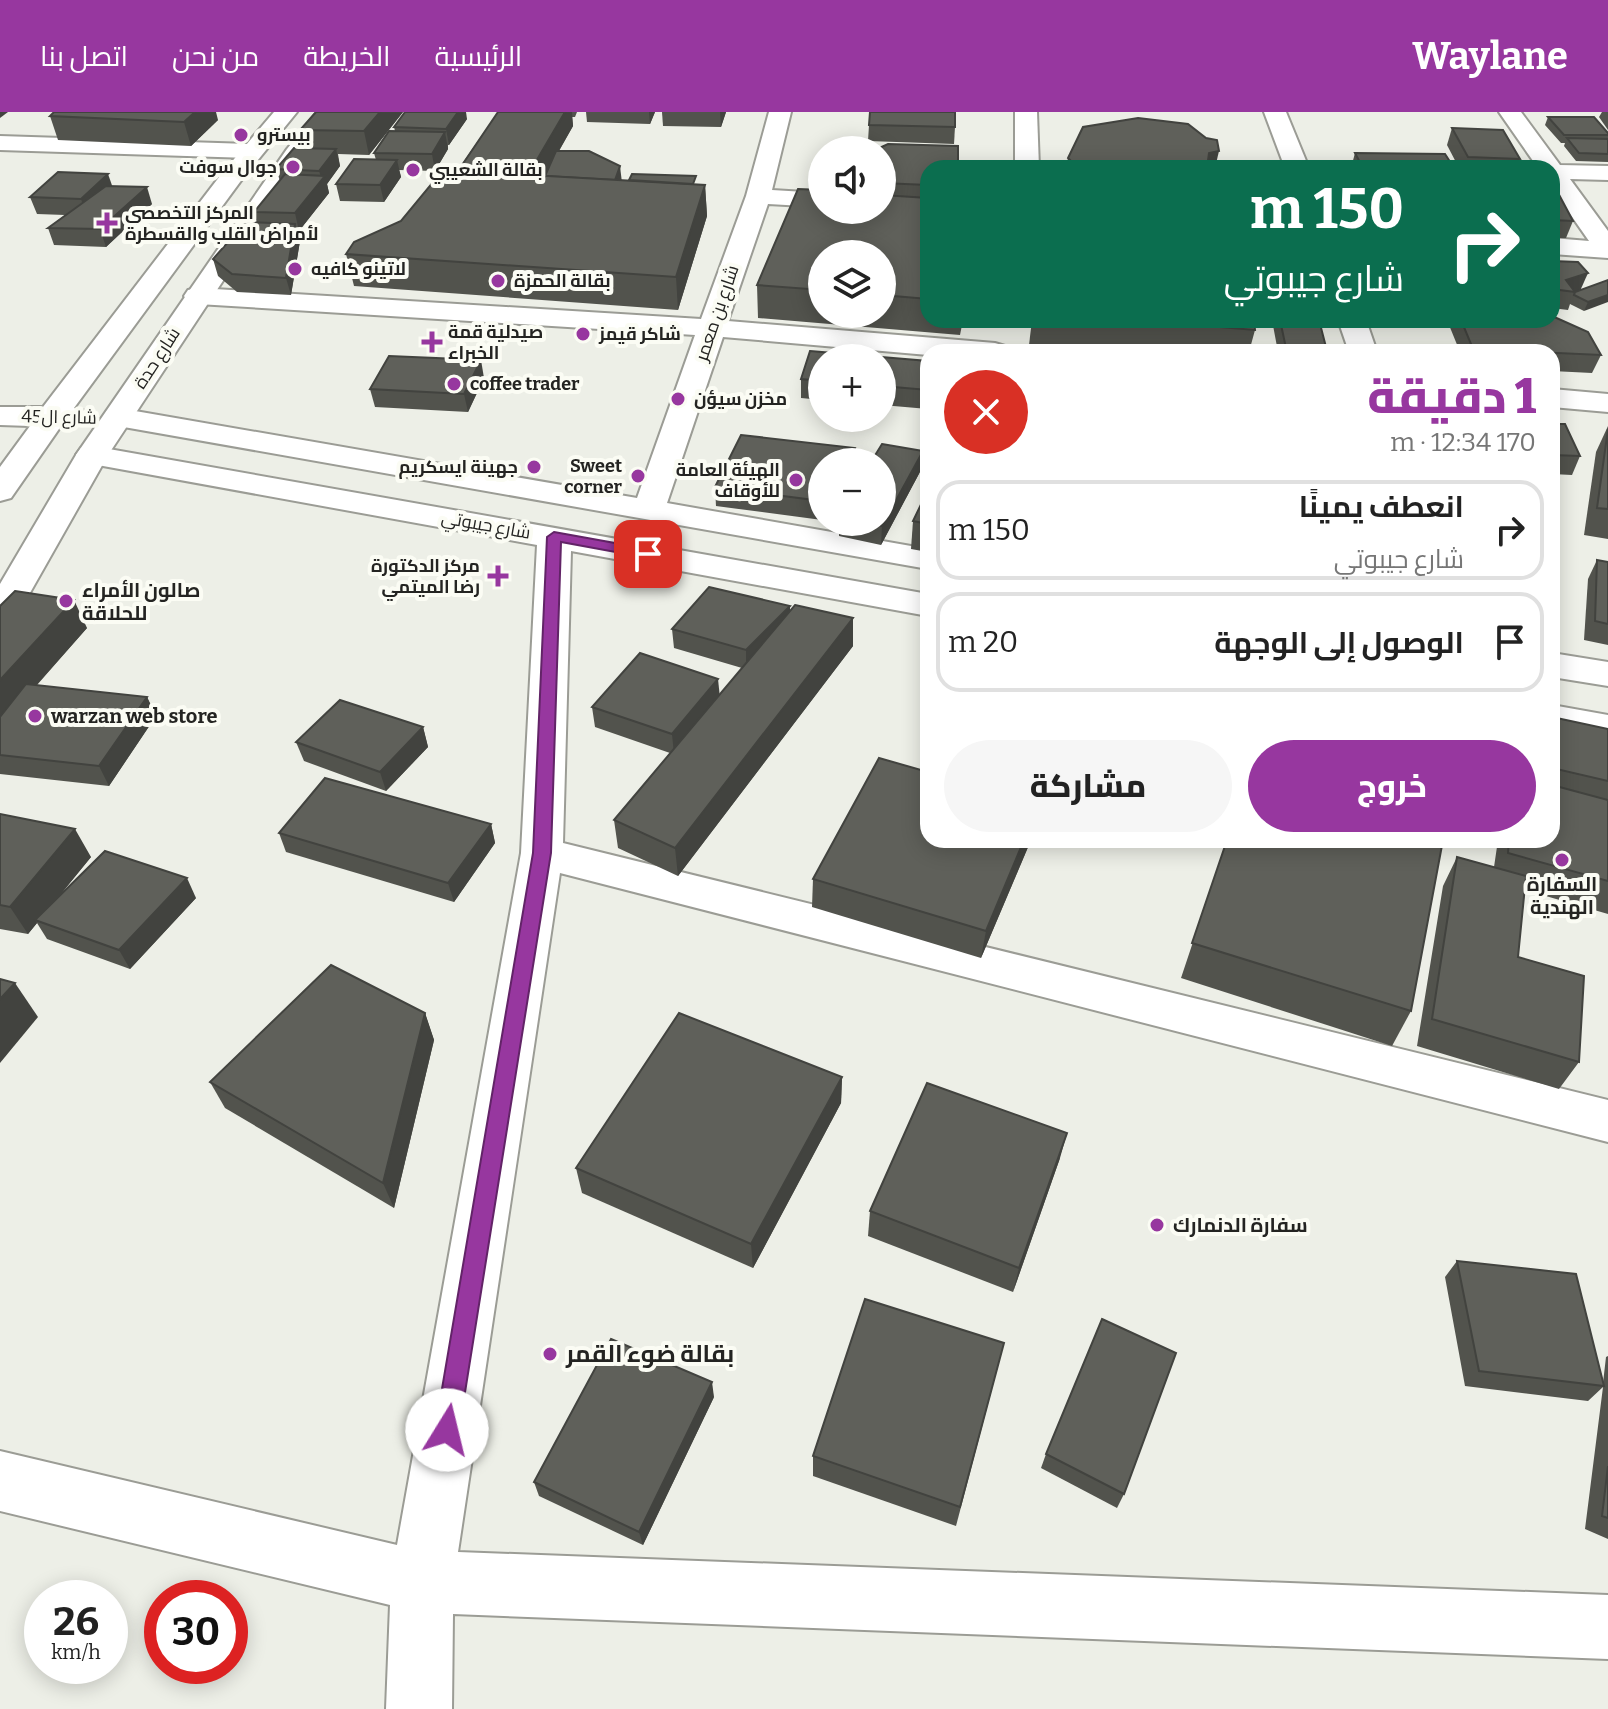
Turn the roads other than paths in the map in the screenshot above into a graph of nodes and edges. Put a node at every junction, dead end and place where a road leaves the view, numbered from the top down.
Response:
1 (286, 112) edge
2 (329, 112) edge
3 (780, 112) edge
4 (1026, 112) edge
5 (1275, 112) edge
6 (1510, 112) edge
7 (60, 120) edge
8 (0, 143) edge
9 (32, 144) junction
10 (249, 151) junction
11 (1027, 160) edge
12 (1294, 160) edge
13 (1545, 160) edge
14 (1560, 170) edge
15 (1608, 173) edge
16 (1560, 181) edge
17 (758, 196) junction
18 (808, 199) edge
19 (1560, 246) edge
20 (1608, 249) edge
21 (198, 296) junction
22 (712, 328) junction
23 (920, 346) edge
24 (1560, 399) edge
25 (1608, 403) edge
26 (0, 416) edge
27 (50, 417) junction
28 (118, 417) junction
29 (92, 455) junction
30 (11, 456) edge
31 (0, 491) edge
32 (648, 512) junction
33 (554, 537) junction
34 (920, 558) edge
35 (920, 604) edge
36 (0, 614) edge
37 (1560, 666) edge
38 (1608, 674) edge
39 (1560, 719) edge
40 (1608, 728) edge
41 (542, 853) junction
42 (1608, 1121) edge
43 (0, 1481) edge
44 (422, 1582) junction
45 (1608, 1627) edge
46 (419, 1709) edge

1 - 10 street
2 - 21 street, شارع حدة
3 - 17 street, شارع بن معمر
4 - 11 street
5 - 12 street
6 - 13 street
7 - 9 street
8 - 9 street
9 - 10 street
10 - 27 street
14 - 15 street
16 - 20 street
17 - 18 street
17 - 22 street, شارع بن معمر
19 - 20 street
21 - 22 street
21 - 28 street, شارع حدة
22 - 23 street
22 - 32 street, شارع بن معمر
24 - 25 street
26 - 27 street, شارع ال45
27 - 28 street, شارع ال45
27 - 30 street
28 - 29 street, شارع حدة
28 - 32 street
29 - 30 street, شارع ال45
29 - 33 street, شارع جيبوتي
29 - 36 street, شارع حدة
30 - 31 street
32 - 34 street
33 - 35 street, شارع جيبوتي
33 - 41 street
37 - 38 street
39 - 40 street
41 - 42 street
41 - 44 street
43 - 44 street
44 - 45 street
44 - 46 street

